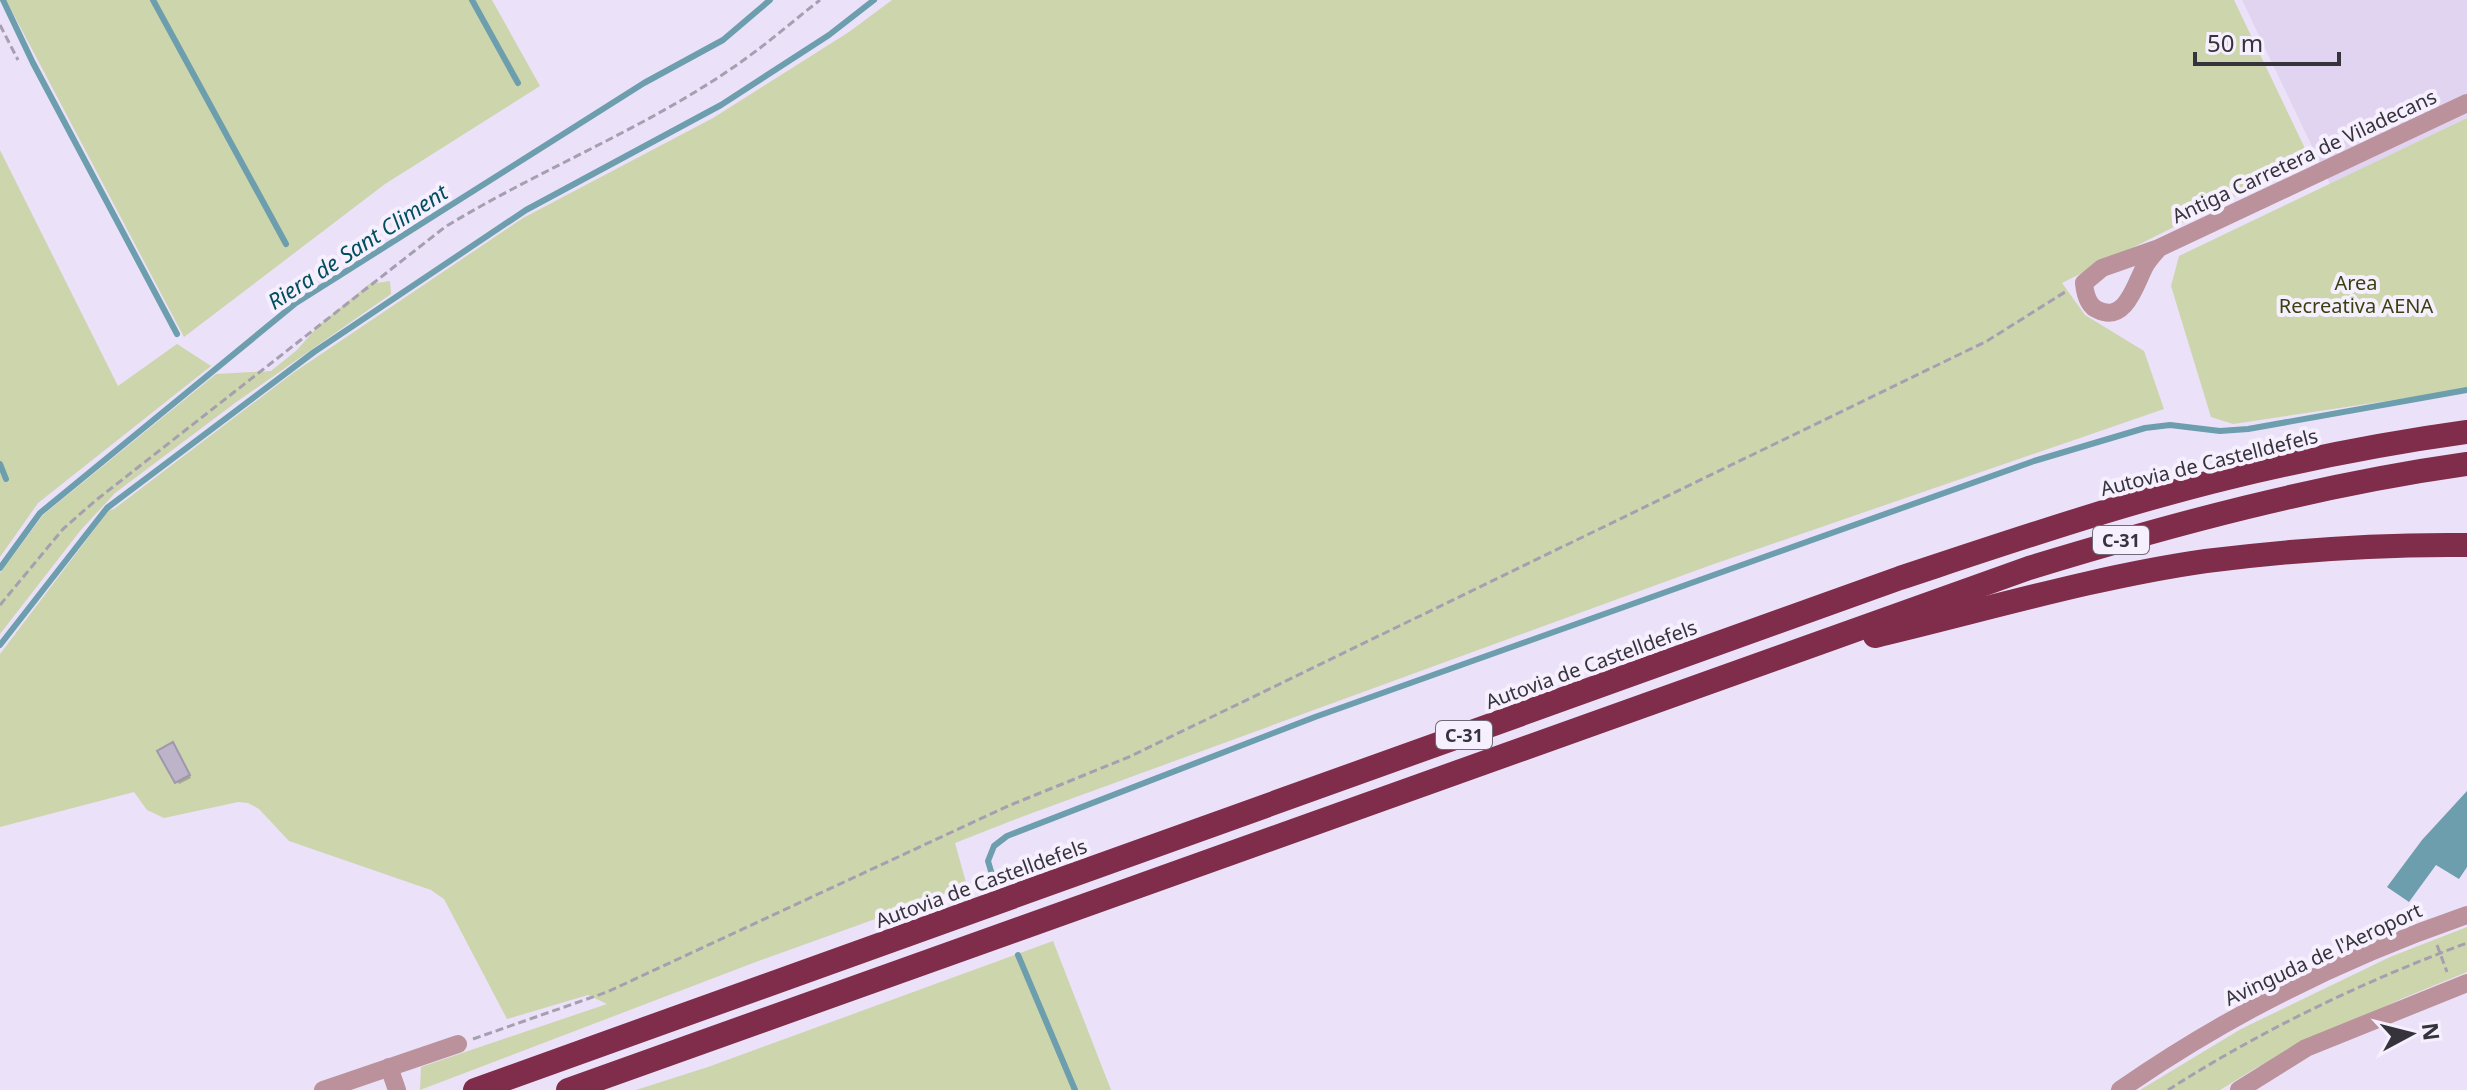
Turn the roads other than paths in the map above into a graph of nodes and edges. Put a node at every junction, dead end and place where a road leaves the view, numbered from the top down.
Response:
1 (2467, 103) edge
2 (2159, 248) junction
3 (2467, 432) edge
4 (2467, 464) edge
5 (2467, 545) edge
6 (1785, 657) junction
7 (2467, 915) edge
8 (2460, 986) edge
9 (458, 1044) road end
10 (389, 1067) junction
11 (323, 1090) edge
12 (397, 1090) edge
13 (475, 1090) edge
14 (568, 1090) edge
15 (2120, 1090) edge
16 (2239, 1090) edge

1 - 2 street, Antiga Carretera de Viladecans
2 - 2 street, Antiga Carretera de Viladecans
3 - 13 highway, Autovia de Castelldefels / C-31
4 - 6 highway, C-31
5 - 6 highway
6 - 14 highway, C-31
7 - 15 street, Avinguda de l'Aeroport
8 - 16 street
9 - 10 street
10 - 11 street
10 - 12 street

